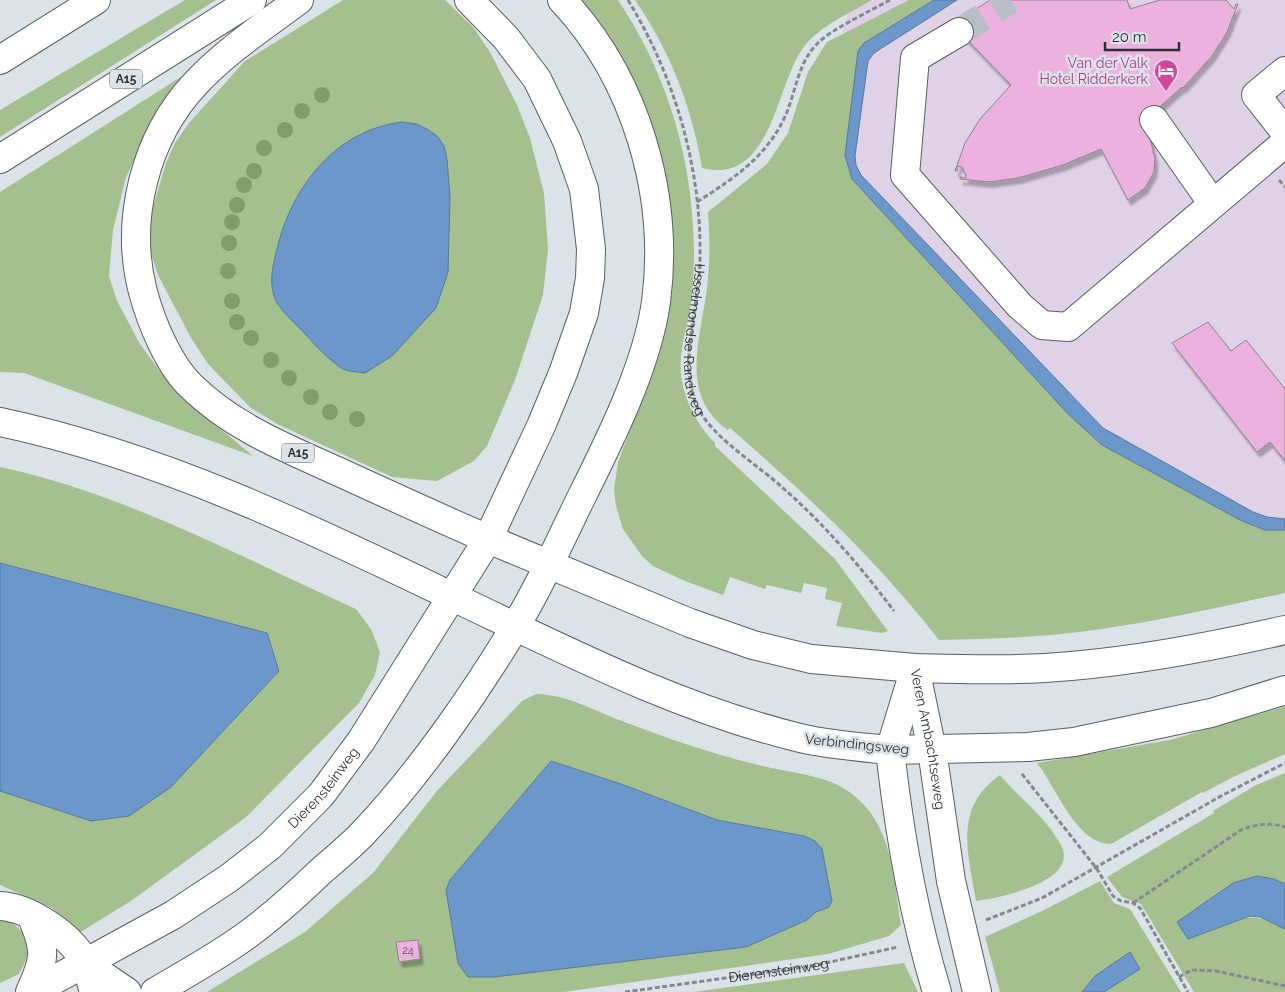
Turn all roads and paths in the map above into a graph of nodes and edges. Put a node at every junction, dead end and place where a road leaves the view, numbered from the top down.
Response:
1 (96, 0) edge
2 (252, 0) edge
3 (299, 0) edge
4 (469, 0) edge
5 (562, 0) edge
6 (628, 0) edge
7 (890, 0) edge
8 (959, 32) tunnel mouth
9 (0, 60) edge
10 (1285, 71) edge
11 (1154, 120) dead end
12 (1285, 132) edge
13 (1285, 143) edge
14 (0, 159) edge
15 (698, 202) junction
16 (1213, 204) junction
17 (0, 422) edge
18 (488, 539) junction
19 (549, 563) junction
20 (451, 596) junction
21 (894, 611) dead end
22 (516, 626) junction
23 (1285, 630) edge
24 (915, 668) junction
25 (1285, 690) edge
26 (890, 750) junction
27 (932, 750) junction
28 (1285, 763) edge
29 (1022, 774) dead end
30 (1285, 827) edge
31 (1097, 869) junction
32 (1133, 903) junction
33 (0, 906) edge
34 (31, 915) junction
35 (985, 920) dead end
36 (901, 946) dead end
37 (86, 964) junction
38 (1179, 978) junction
39 (1285, 986) edge
40 (31, 992) edge
41 (94, 992) edge
42 (126, 992) edge
43 (155, 992) edge
44 (625, 992) edge
45 (937, 992) edge
46 (977, 992) edge
47 (1188, 992) edge

1 - 9 main road
2 - 14 main road, A15
3 - 18 main road, A15
4 - 18 main road
5 - 19 main road
6 - 15 path, IJsselmondse Randweg
7 - 15 path
8 - 16 main road
10 - 12 main road
11 - 16 main road
13 - 16 main road
15 - 21 path, IJsselmondse Randweg
17 - 20 main road, Verbindingsweg
18 - 19 main road
18 - 20 main road, Dierensteinweg
19 - 22 main road
19 - 24 main road
20 - 22 main road, Verbindingsweg
20 - 37 main road, Dierensteinweg
22 - 26 main road, Verbindingsweg
22 - 43 main road
23 - 24 main road
24 - 26 main road, Veren Ambachtseweg
24 - 27 main road, Veren Ambachtseweg
25 - 27 main road, Verbindingsweg
26 - 27 main road, Verbindingsweg
26 - 45 main road, Veren Ambachtseweg
27 - 46 main road, Veren Ambachtseweg
28 - 31 path
29 - 31 path
30 - 32 path
31 - 32 path
31 - 35 path
32 - 38 path
33 - 34 main road
34 - 37 main road
34 - 40 main road, Dierensteinweg
36 - 44 path, Dierensteinweg
37 - 40 main road, Dierensteinweg
37 - 41 main road
37 - 42 main road
38 - 39 path
38 - 47 path

